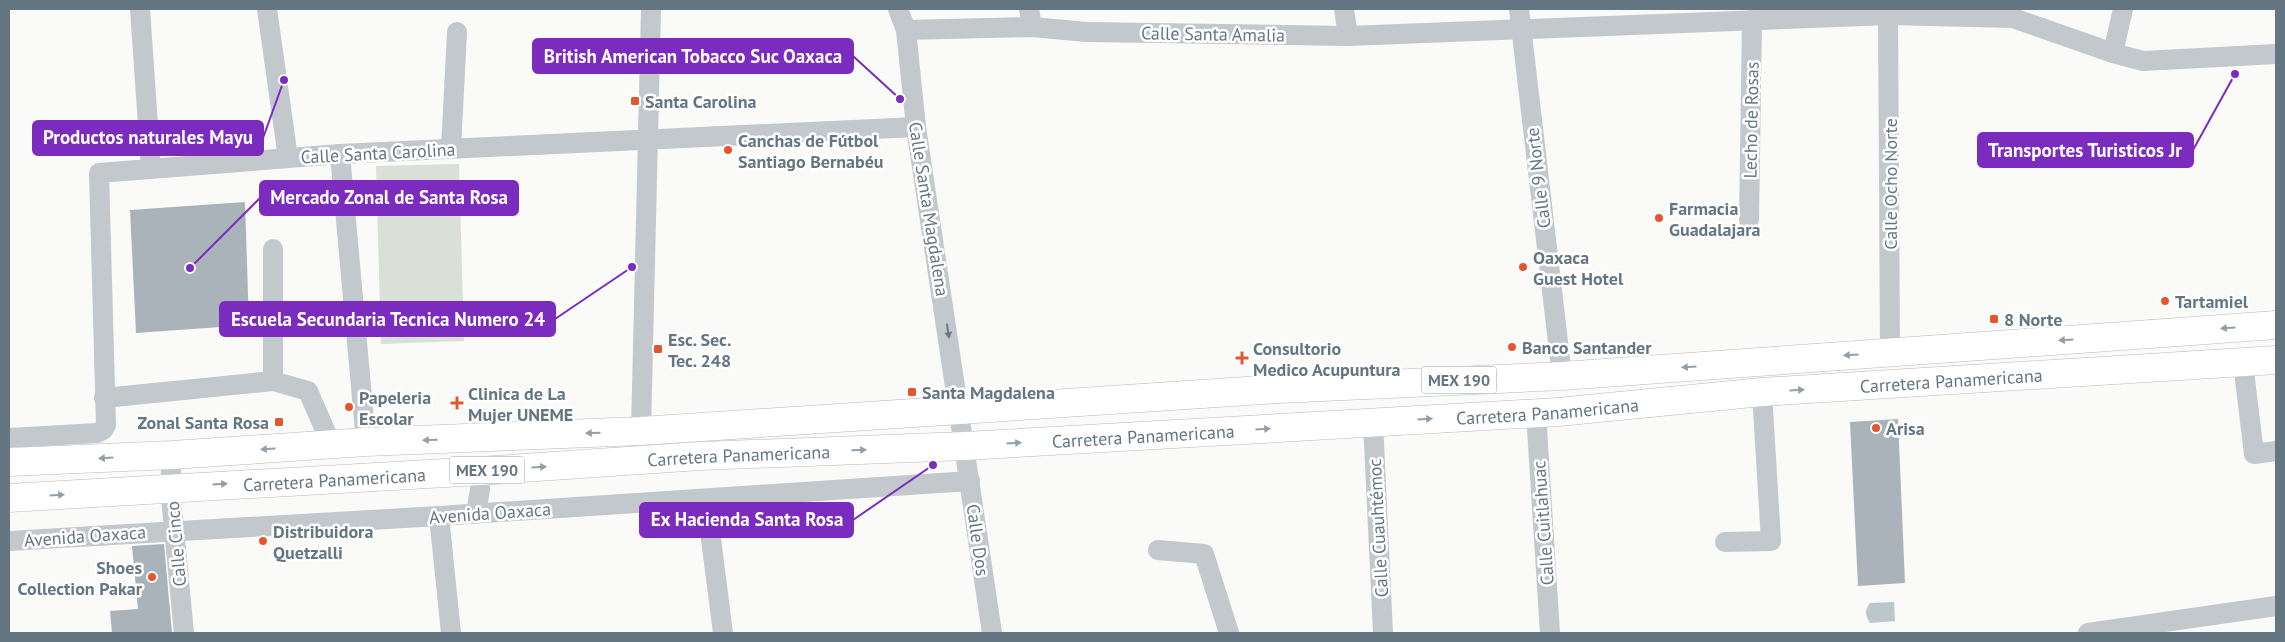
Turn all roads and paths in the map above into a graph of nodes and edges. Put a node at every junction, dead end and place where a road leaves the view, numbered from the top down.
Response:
1 (140, 9) edge
2 (268, 9) edge
3 (651, 9) edge
4 (898, 9) edge
5 (1344, 9) edge
6 (2123, 9) edge
7 (1888, 12) edge
8 (2012, 13) edge
9 (1521, 16) edge
10 (1030, 18) edge
11 (1752, 20) junction
12 (906, 30) junction
13 (457, 32) dead end
14 (1348, 36) junction
15 (2113, 53) junction
16 (2276, 54) edge
17 (916, 127) junction
18 (648, 139) junction
19 (451, 149) junction
20 (340, 154) junction
21 (288, 158) junction
22 (151, 169) junction
23 (1749, 220) dead end
24 (273, 249) dead end
25 (2276, 325) edge
26 (1890, 352) junction
27 (2276, 360) edge
28 (2243, 363) junction
29 (1562, 376) junction
30 (273, 381) junction
31 (1762, 392) junction
32 (104, 398) junction
33 (960, 411) junction
34 (1536, 413) junction
35 (1373, 422) junction
36 (641, 431) junction
37 (9, 438) edge
38 (366, 442) junction
39 (331, 444) junction
40 (965, 446) junction
41 (2276, 452) edge
42 (172, 455) junction
43 (9, 462) edge
44 (480, 471) junction
45 (970, 482) junction
46 (170, 487) junction
47 (9, 498) edge
48 (706, 500) junction
49 (476, 514) junction
50 (439, 516) junction
51 (174, 530) junction
52 (9, 541) edge
53 (1725, 542) dead end
54 (1158, 550) dead end
55 (2276, 606) edge
56 (184, 633) edge
57 (451, 633) edge
58 (724, 633) edge
59 (989, 633) edge
60 (1229, 633) edge
61 (1383, 633) edge
62 (1550, 633) edge
63 (2088, 633) edge

1 - 22 street
2 - 21 street
3 - 18 street
4 - 12 street, Calle Santa Magdalena
5 - 14 street
6 - 15 street
7 - 8 street, Calle Santa Amalia
7 - 11 street, Calle Santa Amalia
7 - 26 street, Calle Ocho Norte
8 - 15 street, Calle Santa Amalia
9 - 11 street, Calle Santa Amalia
9 - 14 street, Calle Santa Amalia
9 - 29 street, Calle 9 Norte
10 - 12 street, Calle Santa Amalia
10 - 14 street, Calle Santa Amalia
11 - 23 street, Lecho de Rosas
12 - 17 street, Calle Santa Magdalena
13 - 19 street
15 - 16 street, Calle Santa Amalia
17 - 18 street, Calle Santa Carolina
17 -> 33 street, Calle Santa Magdalena
18 - 19 street, Calle Santa Carolina
18 - 36 street
19 - 20 street, Calle Santa Carolina
20 - 21 street, Calle Santa Carolina
20 - 38 street
21 - 22 street, Calle Santa Carolina
22 - 32 street, Calle Santa Carolina
24 - 30 street
25 -> 26 highway, Carretera Panamericana / MEX 190
26 -> 29 highway, Carretera Panamericana / MEX 190
27 - 28 highway, Carretera Panamericana / MEX 190
31 -> 28 highway, Carretera Panamericana / MEX 190
28 - 41 street
29 - 33 highway, Carretera Panamericana / MEX 190
30 - 32 street
30 - 39 street
31 - 34 highway, Carretera Panamericana / MEX 190
31 - 53 street
32 - 37 street, Calle Santa Carolina
33 - 36 highway, Carretera Panamericana / MEX 190
33 - 40 street, Calle Santa Magdalena
35 -> 34 highway, Carretera Panamericana / MEX 190
34 - 62 street, Calle Cuitlahuac
40 -> 35 highway, Carretera Panamericana / MEX 190
35 - 61 street, Calle Cuauhtémoc
36 -> 38 highway, Carretera Panamericana / MEX 190
38 - 39 highway, Carretera Panamericana / MEX 190
39 -> 42 highway, Carretera Panamericana / MEX 190
44 -> 40 highway, Carretera Panamericana / MEX 190
40 - 45 street, Calle Dos
42 -> 43 highway, Carretera Panamericana / MEX 190
42 - 46 street, Calle Cinco
46 -> 44 highway, Carretera Panamericana / MEX 190
44 - 49 street
45 - 48 street, Avenida Oaxaca
45 - 59 street, Calle Dos
47 -> 46 highway, Carretera Panamericana / MEX 190
46 - 51 street, Calle Cinco
48 - 49 street, Avenida Oaxaca
48 - 58 street
49 - 50 street, Avenida Oaxaca
50 - 51 street, Avenida Oaxaca
50 - 57 street
51 - 52 street, Avenida Oaxaca
51 - 56 street, Calle Cinco
54 - 60 street
55 - 63 street

